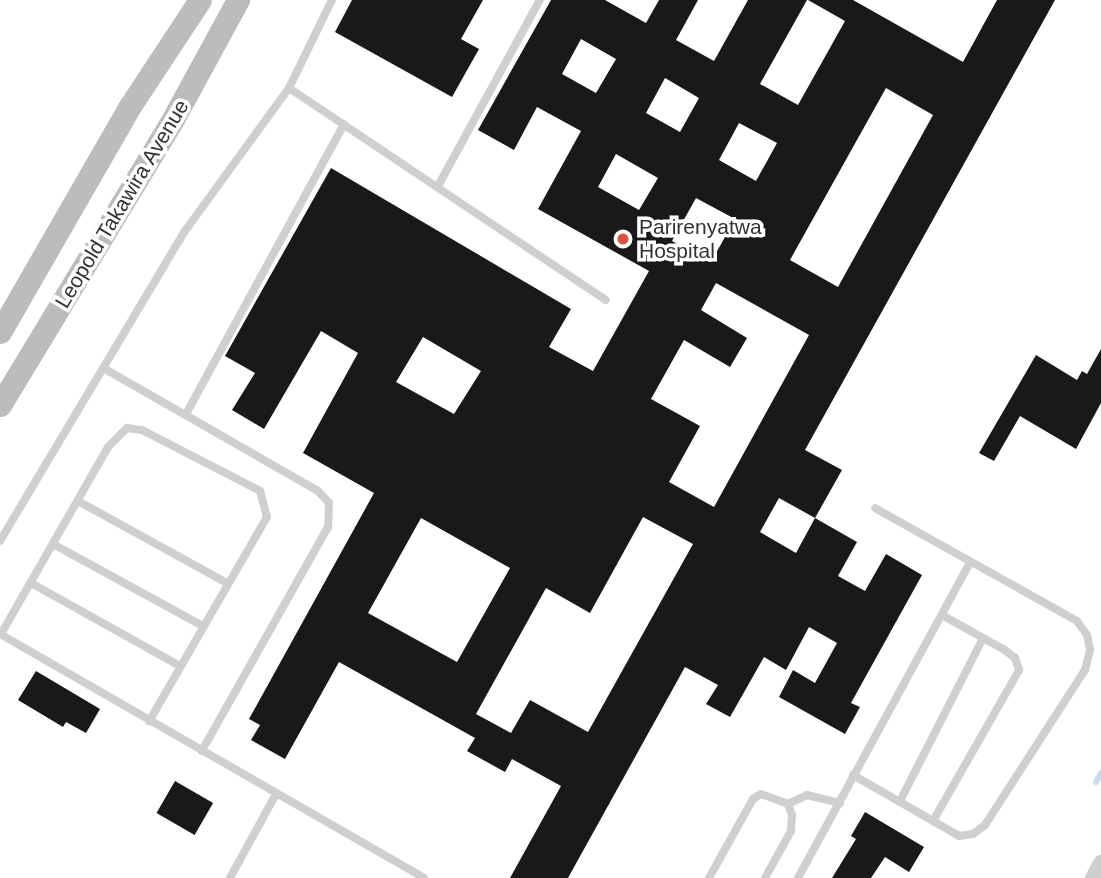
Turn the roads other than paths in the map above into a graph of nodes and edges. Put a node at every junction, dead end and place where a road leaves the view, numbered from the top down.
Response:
1 (200, 0) edge
2 (238, 0) edge
3 (332, 0) edge
4 (540, 0) edge
5 (289, 88) junction
6 (345, 124) junction
7 (438, 186) junction
8 (606, 300) dead end
9 (0, 332) edge
10 (105, 369) junction
11 (0, 405) edge
12 (186, 414) junction
13 (78, 501) junction
14 (875, 508) dead end
15 (0, 541) edge
16 (53, 544) junction
17 (970, 562) junction
18 (31, 583) junction
19 (227, 583) junction
20 (942, 615) junction
21 (203, 626) junction
22 (1, 634) edge
23 (983, 638) junction
24 (180, 666) junction
25 (149, 721) junction
26 (202, 751) junction
27 (853, 775) junction
28 (276, 794) junction
29 (900, 801) junction
30 (840, 803) junction
31 (788, 804) junction
32 (933, 821) junction
33 (1101, 863) edge
34 (230, 878) edge
35 (425, 878) edge
36 (709, 878) edge
37 (765, 878) edge
38 (799, 878) edge
39 (1093, 878) edge

1 - 9 main road, Leopold Takawira Avenue
2 - 11 main road, Leopold Takawira Avenue
3 - 5 lane
4 - 7 lane
5 - 6 lane
5 - 10 lane
6 - 7 lane
6 - 12 lane
7 - 8 lane
10 - 12 lane
10 - 15 lane
12 - 26 lane
13 - 16 lane
13 - 19 lane
13 - 19 lane
14 - 17 lane
16 - 18 lane
16 - 21 lane
17 - 20 lane
17 - 32 lane
18 - 22 lane
18 - 24 lane
19 - 21 lane
20 - 23 lane
20 - 27 lane
21 - 24 lane
22 - 25 lane
23 - 29 lane
23 - 32 lane
24 - 25 lane
25 - 26 lane
26 - 28 lane
27 - 29 lane
27 - 30 lane
28 - 34 lane
28 - 35 lane
29 - 32 lane
30 - 31 lane
30 - 38 lane
31 - 36 lane
31 - 37 lane
33 - 39 street

